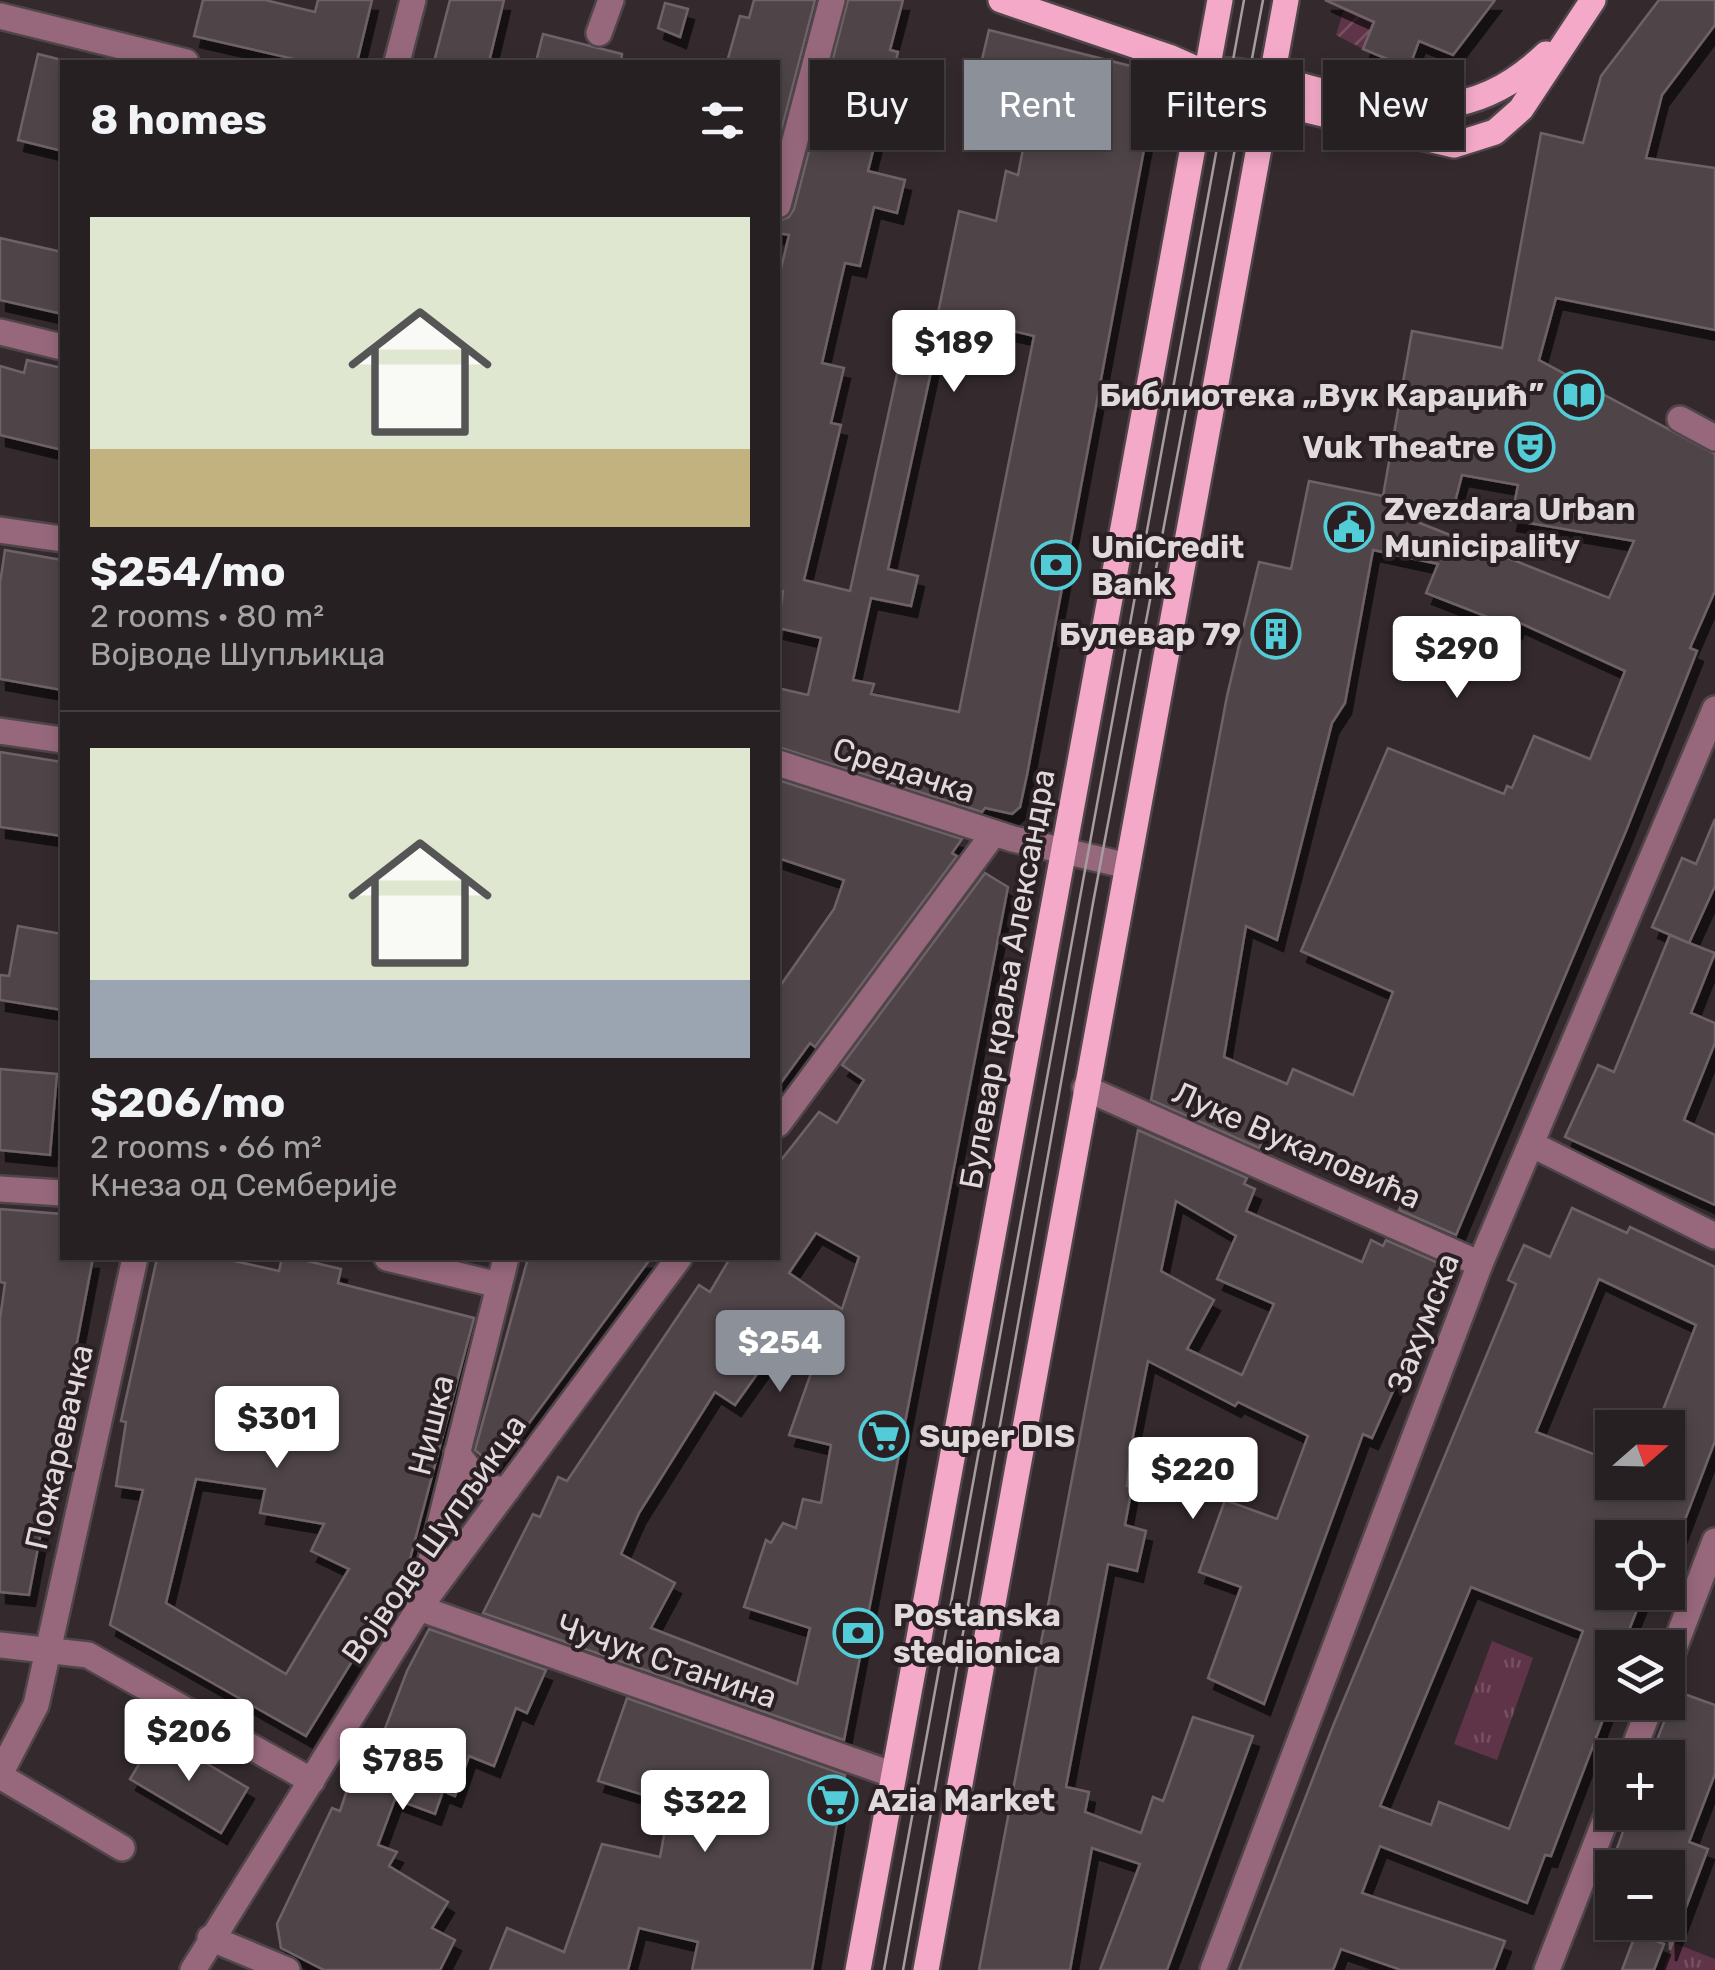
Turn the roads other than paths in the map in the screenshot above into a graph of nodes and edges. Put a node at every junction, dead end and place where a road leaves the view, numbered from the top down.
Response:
1 (413, 0) edge
2 (611, 0) edge
3 (832, 0) edge
4 (1002, 0) edge
5 (1220, 0) edge
6 (1286, 0) edge
7 (1593, 0) edge
8 (0, 16) edge
9 (599, 33) dead end
10 (1567, 34) junction
11 (178, 60) edge
12 (398, 60) edge
13 (1175, 60) edge
14 (1209, 60) edge
15 (1275, 60) edge
16 (1303, 94) edge
17 (1303, 100) edge
18 (1192, 150) edge
19 (1259, 150) edge
20 (780, 197) edge
21 (0, 332) edge
22 (60, 347) edge
23 (1680, 418) dead end
24 (1715, 438) edge
25 (0, 530) edge
26 (60, 540) edge
27 (1715, 709) edge
28 (0, 731) edge
29 (60, 740) edge
30 (1708, 746) edge
31 (780, 764) edge
32 (994, 833) junction
33 (1062, 852) junction
34 (1128, 866) junction
35 (1085, 1088) junction
36 (780, 1121) edge
37 (1533, 1144) junction
38 (0, 1189) edge
39 (60, 1193) edge
40 (1715, 1236) edge
41 (135, 1260) edge
42 (395, 1260) edge
43 (505, 1260) edge
44 (678, 1260) edge
45 (1480, 1264) junction
46 (499, 1285) junction
47 (457, 1453) junction
48 (507, 1490) junction
49 (1715, 1541) edge
50 (419, 1608) junction
51 (1681, 1630) edge
52 (0, 1645) edge
53 (46, 1650) junction
54 (0, 1775) edge
55 (894, 1775) junction
56 (312, 1781) junction
57 (1601, 1830) edge
58 (122, 1848) dead end
59 (210, 1938) junction
60 (194, 1970) edge
61 (287, 1970) edge
62 (858, 1970) edge
63 (926, 1970) edge
64 (1212, 1970) edge
65 (1546, 1970) edge

1 - 12 street
2 - 9 street
3 - 20 street
4 - 13 main road
5 - 14 main road, Булевар краља Александра
6 - 15 main road
7 - 10 main road
8 - 11 street
10 - 16 main road
10 - 17 main road
18 - 33 main road, Булевар краља Александра
19 - 34 main road
21 - 22 street
23 - 24 street
25 - 26 street
27 - 30 street, Захумска
28 - 29 street
30 - 37 street, Захумска
31 - 32 street, Средачка
32 - 33 street, Средачка
32 - 36 street
33 - 34 street, Средачка
33 - 55 main road, Булевар краља Александра
34 - 35 main road
35 - 45 street, Луке Вукаловића
35 - 63 main road
37 - 40 street
37 - 45 street, Захумска
38 - 39 street
41 - 53 street, Пожаревачка
42 - 46 street
43 - 46 street, Нишка
44 - 48 street, Војводе Шупљикца
45 - 64 street, Захумска
46 - 47 street, Нишка
47 - 48 street
47 - 50 street, Нишка
48 - 50 street, Војводе Шупљикца
49 - 51 street
50 - 55 street, Чучук Станина
50 - 56 street, Војводе Шупљикца
52 - 53 street
53 - 54 street, Пожаревачка
53 - 56 street
54 - 58 street
55 - 62 main road, Булевар краља Александра
56 - 59 street, Војводе Шупљикца
57 - 65 street
59 - 60 street, Војводе Шупљикца
59 - 61 street

